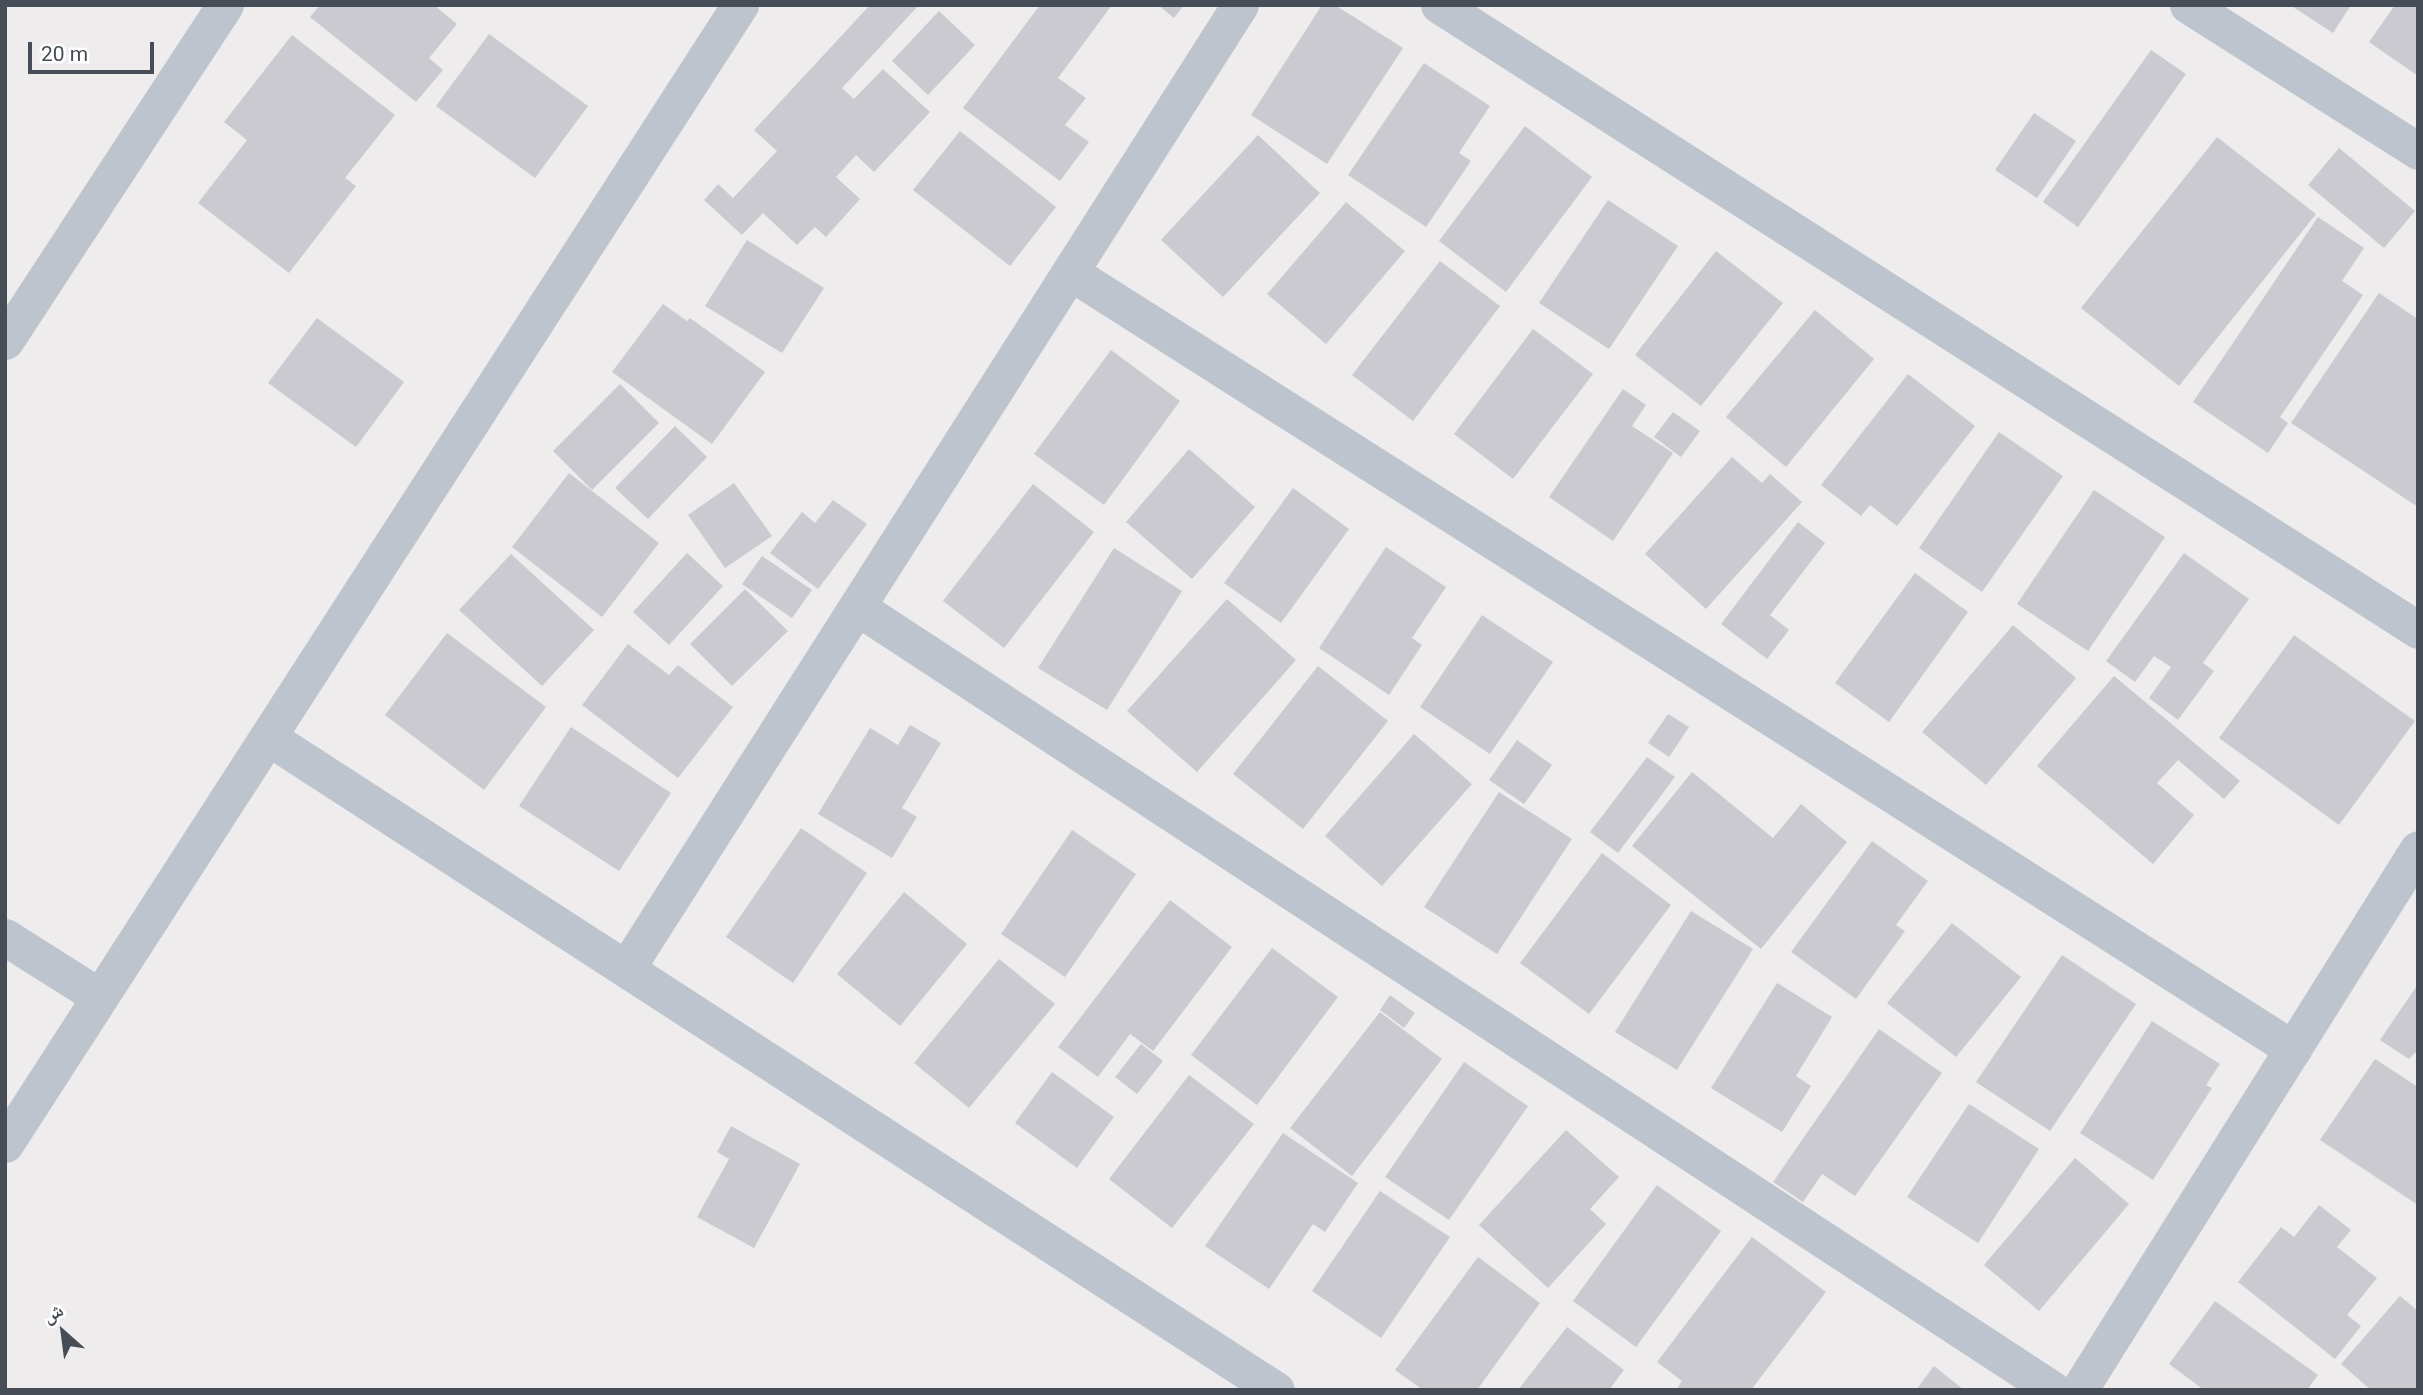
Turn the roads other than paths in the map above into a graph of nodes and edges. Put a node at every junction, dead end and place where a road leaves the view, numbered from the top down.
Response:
1 (225, 5) edge
2 (740, 5) edge
3 (1240, 5) edge
4 (1438, 5) edge
5 (2188, 5) edge
6 (2418, 150) edge
7 (1070, 272) junction
8 (5, 341) edge
9 (857, 607) junction
10 (2418, 630) edge
11 (268, 737) junction
12 (2418, 849) edge
13 (5, 937) edge
14 (626, 969) junction
15 (100, 997) junction
16 (2293, 1049) junction
17 (5, 1144) edge
18 (1276, 1390) edge
19 (2053, 1390) edge
20 (2079, 1390) edge

1 - 8 street
2 - 11 street
3 - 7 street
4 - 10 street
5 - 6 street
7 - 9 street
7 - 16 street
9 - 14 street
9 - 19 street
11 - 14 street
11 - 15 street
12 - 16 street
13 - 15 street
14 - 18 street
15 - 17 street
16 - 20 street

